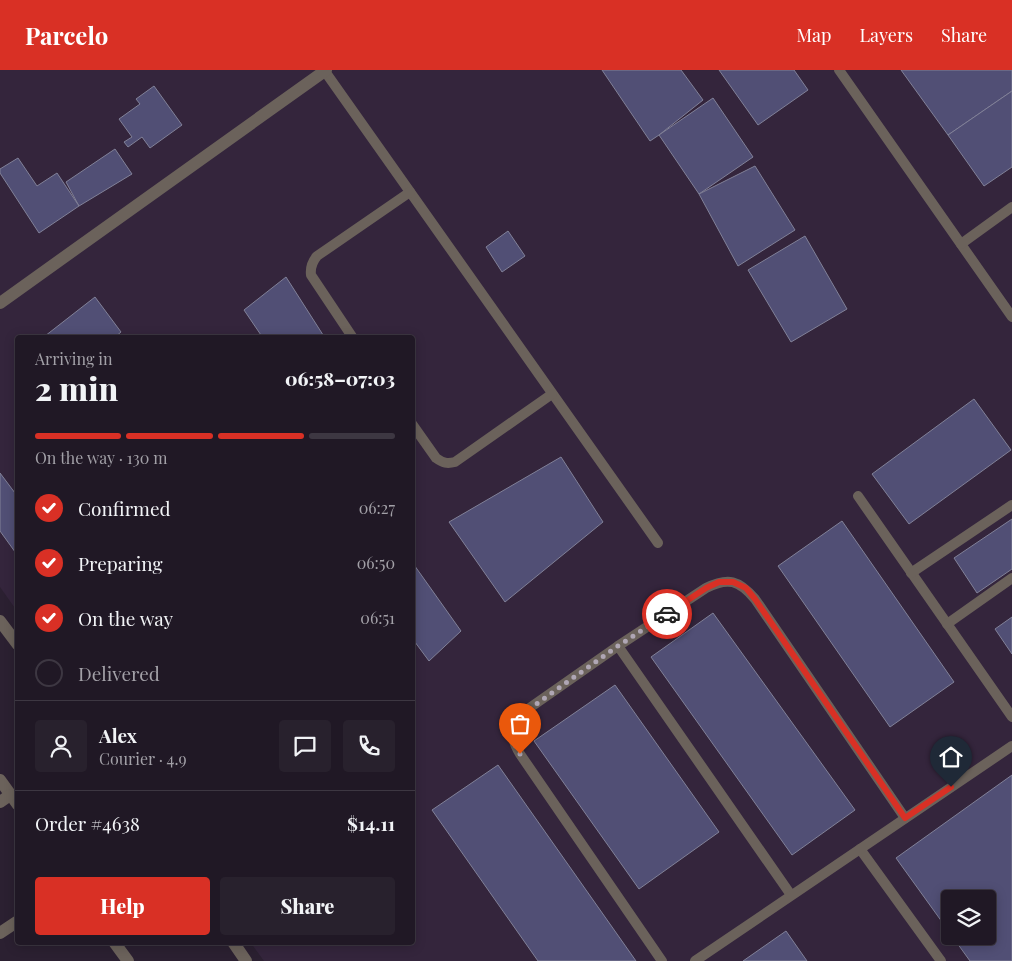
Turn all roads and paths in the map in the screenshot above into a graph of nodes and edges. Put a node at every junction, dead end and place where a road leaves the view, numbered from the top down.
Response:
1 (325, 70) edge
2 (839, 70) edge
3 (410, 192) junction
4 (1012, 208) edge
5 (961, 244) junction
6 (0, 303) edge
7 (1012, 317) edge
8 (351, 335) edge
9 (552, 394) junction
10 (415, 428) edge
11 (858, 496) dead end
12 (1012, 506) edge
13 (658, 543) dead end
14 (911, 573) junction
15 (1012, 578) edge
16 (0, 621) edge
17 (947, 624) junction
18 (15, 641) edge
19 (618, 646) junction
20 (1012, 717) edge
21 (1012, 746) edge
22 (0, 780) edge
23 (9, 800) edge
24 (905, 818) junction
25 (860, 849) junction
26 (791, 895) junction
27 (15, 923) edge
28 (0, 933) edge
29 (116, 945) edge
30 (234, 945) edge
31 (128, 961) edge
32 (246, 961) edge
33 (662, 961) edge
34 (696, 961) edge
35 (941, 961) edge

1 - 3 lane
1 - 6 street
2 - 5 lane
3 - 8 lane
3 - 9 lane
4 - 5 lane
5 - 7 lane
9 - 10 lane
9 - 13 lane
11 - 14 lane
12 - 14 lane
14 - 17 lane
15 - 17 lane
16 - 18 street
17 - 20 lane
19 - 24 lane
19 - 26 lane
19 - 33 lane
21 - 24 lane
22 - 23 street
24 - 25 lane
25 - 26 lane
25 - 35 lane
26 - 34 lane
27 - 28 street
29 - 31 street
30 - 32 street

